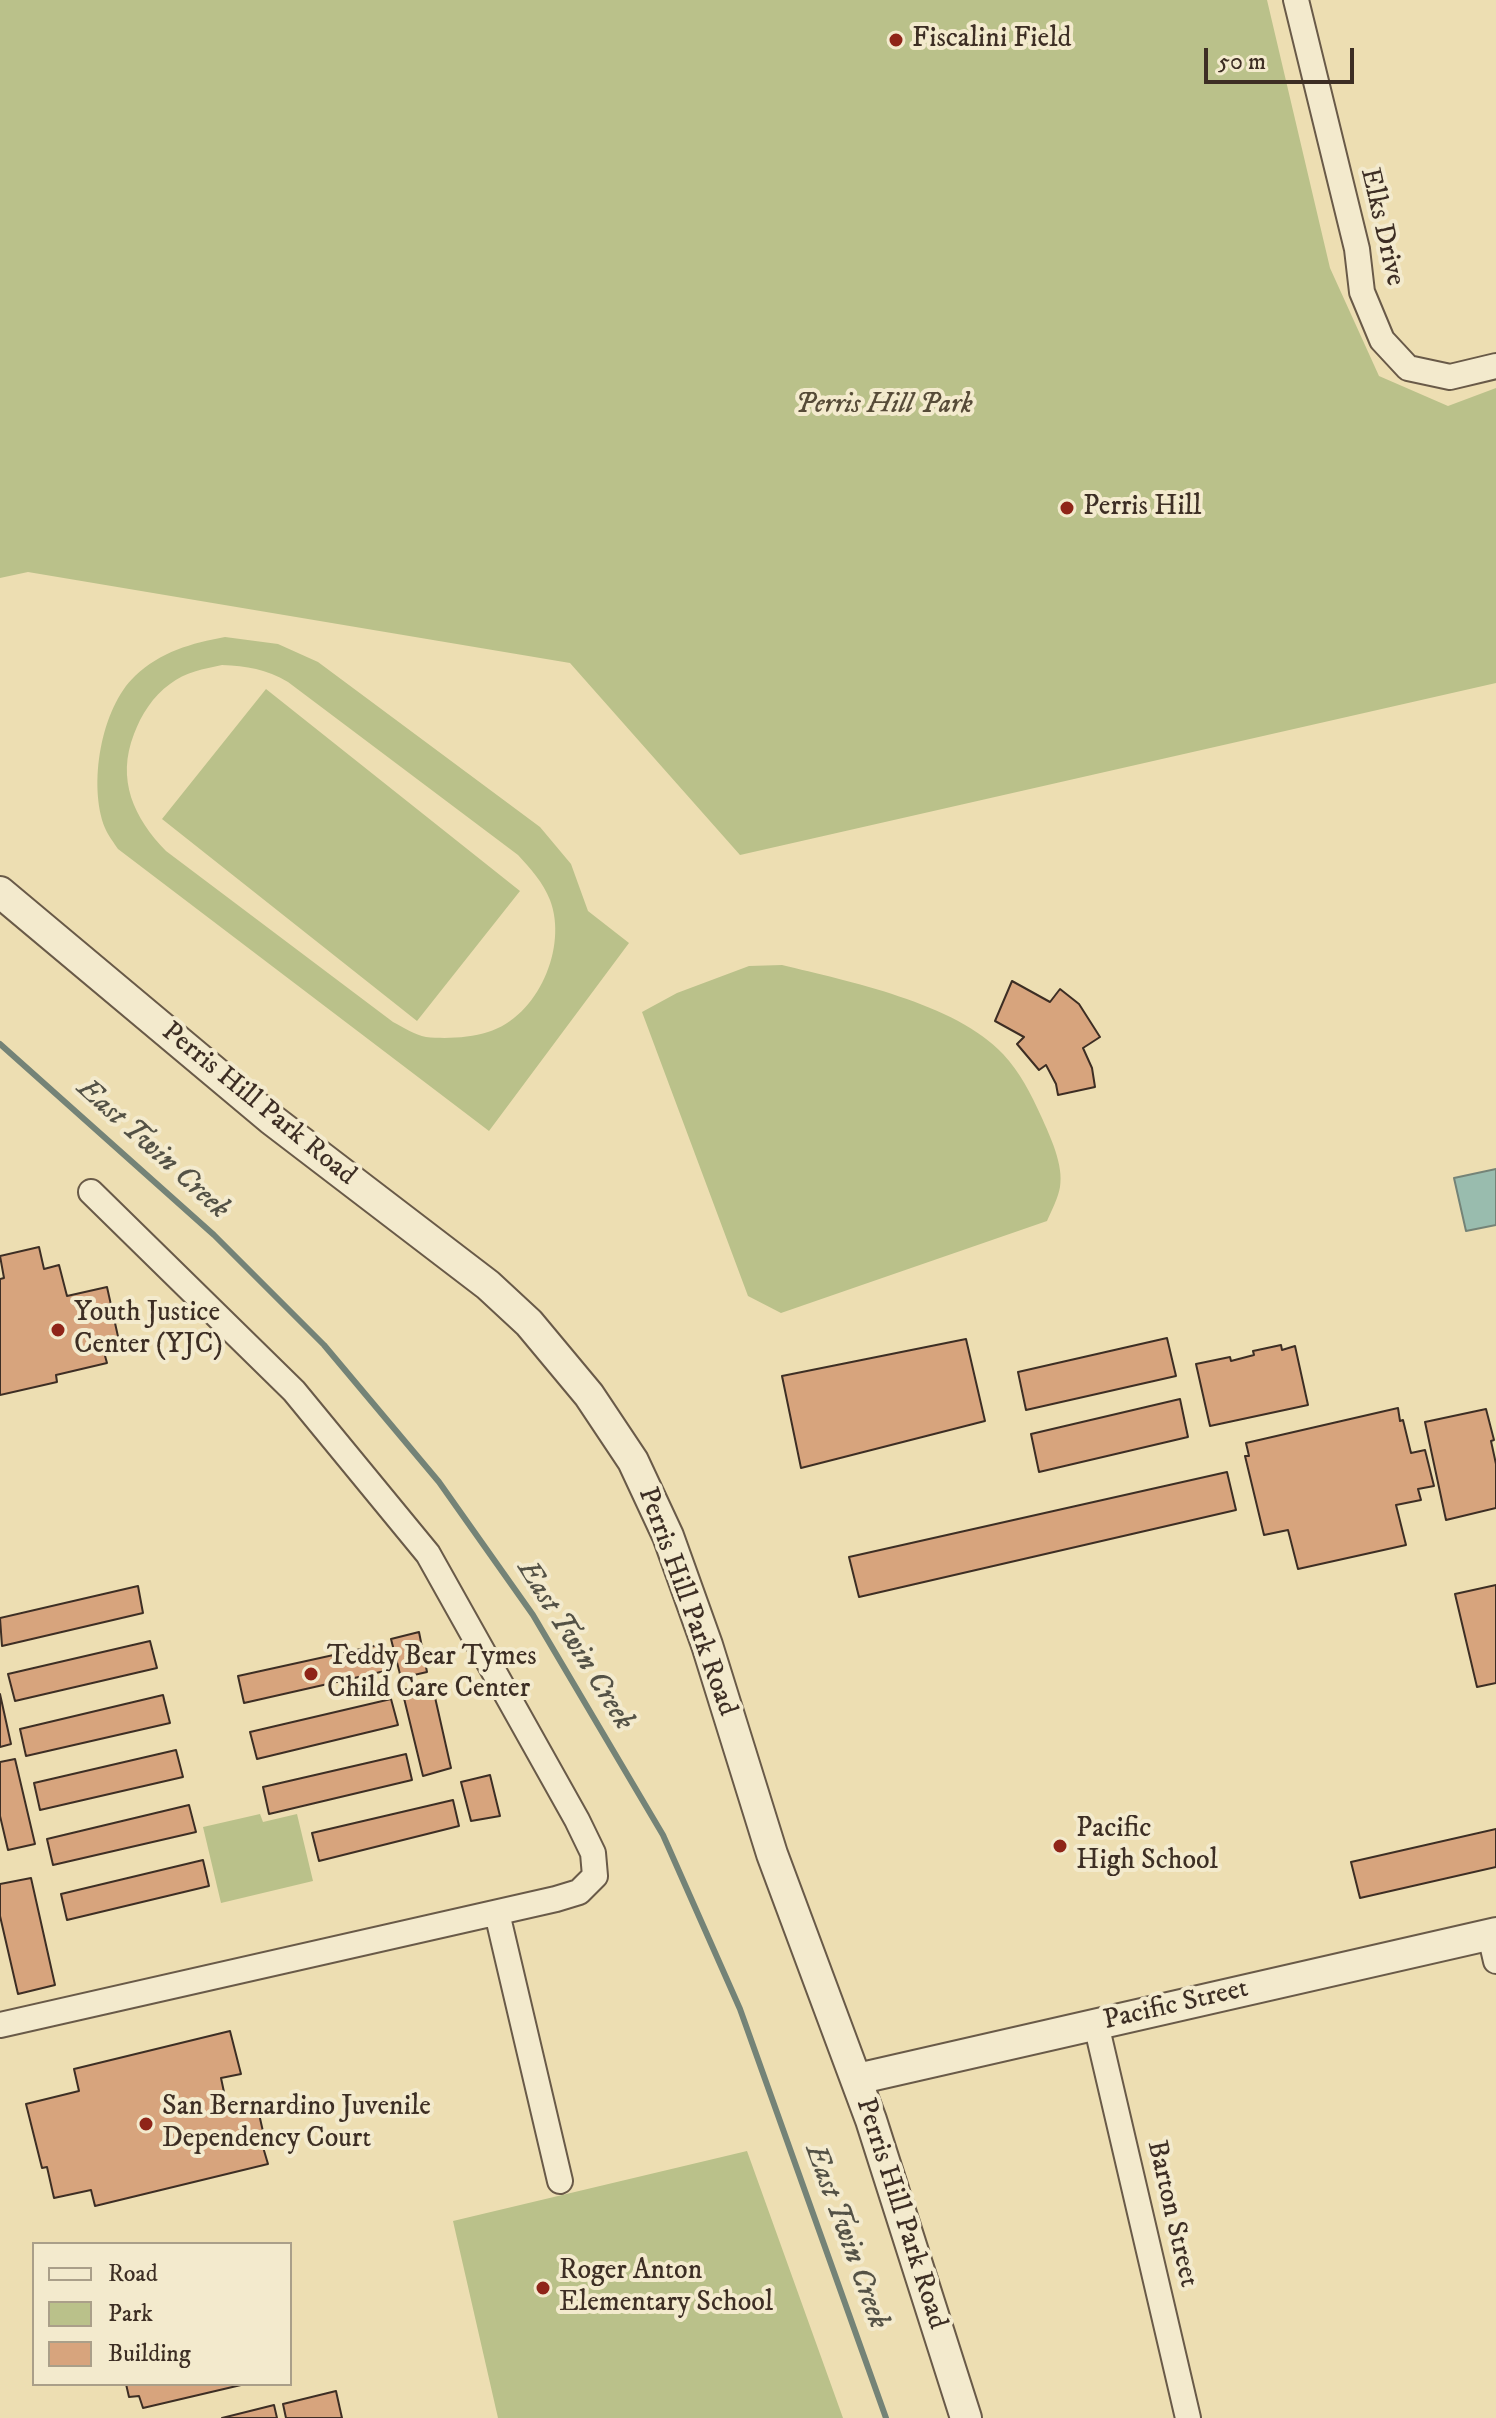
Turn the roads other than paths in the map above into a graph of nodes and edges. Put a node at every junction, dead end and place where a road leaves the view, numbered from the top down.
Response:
1 (1296, 0) edge
2 (1496, 366) edge
3 (0, 892) edge
4 (91, 1192) dead end
5 (497, 1913) junction
6 (1494, 1943) edge
7 (1096, 2024) junction
8 (0, 2025) edge
9 (857, 2079) junction
10 (560, 2181) dead end
11 (966, 2418) edge
12 (1188, 2418) edge

1 - 2 street, Elks Drive
3 - 9 street, Perris Hill Park Road
4 - 5 street
5 - 8 street
5 - 10 street
6 - 7 street, Pacific Street
7 - 9 street, Pacific Street
7 - 12 street, Barton Street
9 - 11 street, Perris Hill Park Road

